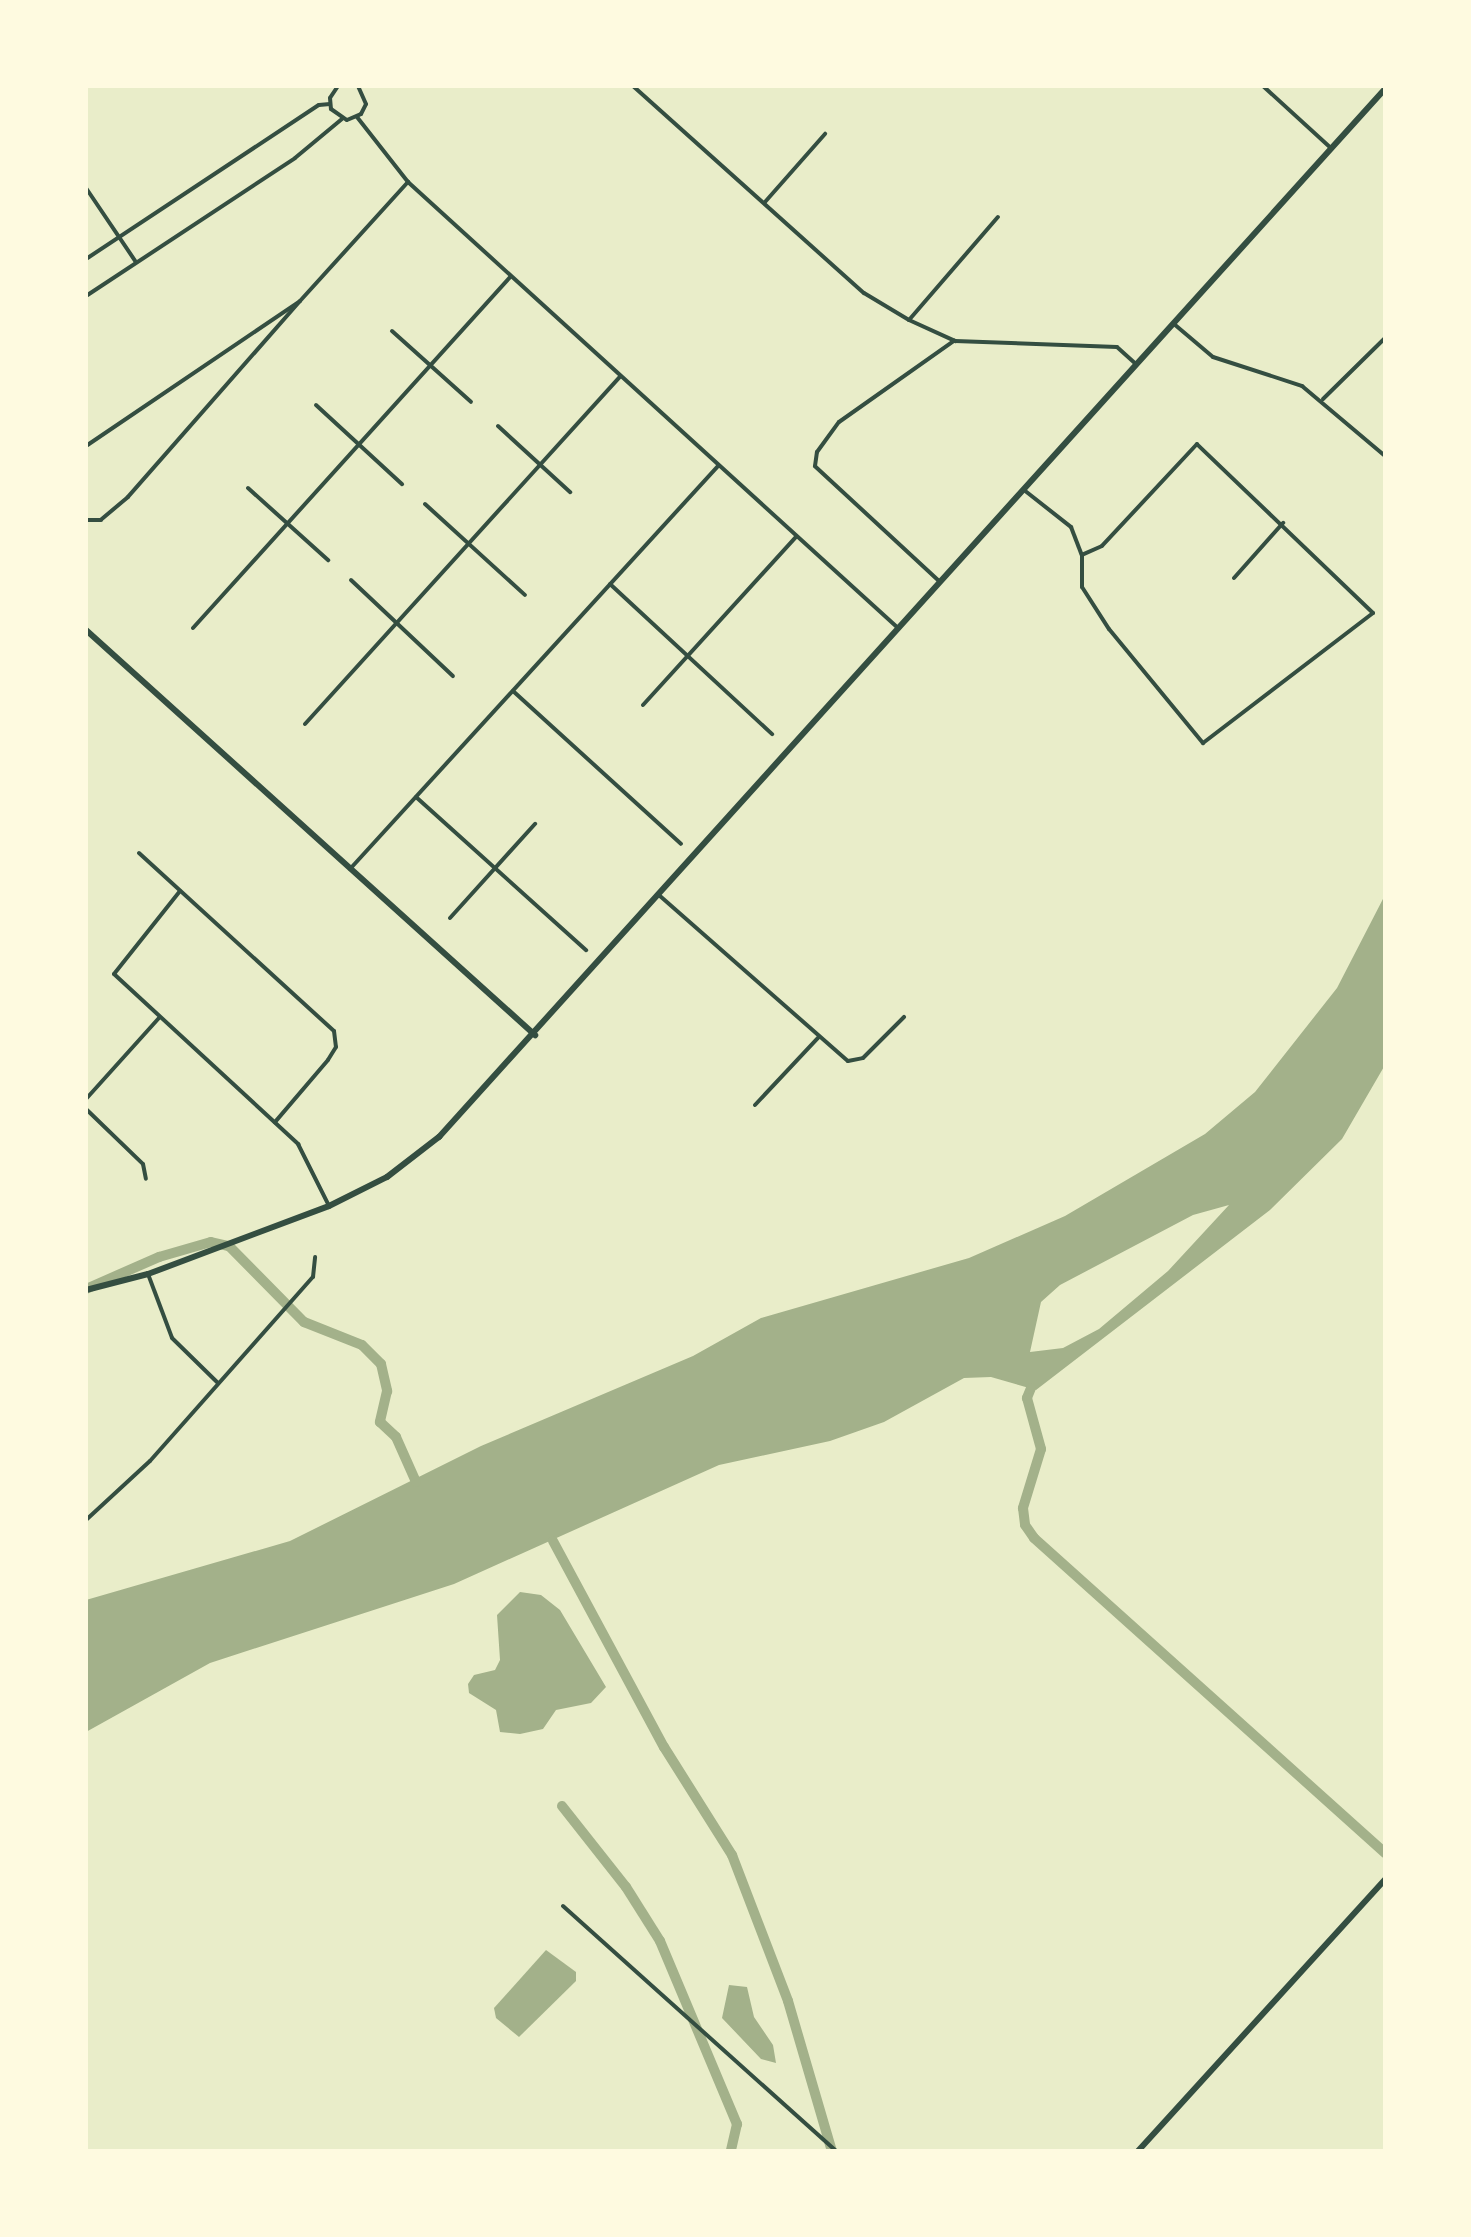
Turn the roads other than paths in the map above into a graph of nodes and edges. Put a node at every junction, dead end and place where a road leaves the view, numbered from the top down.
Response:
1 (338, 86) edge
2 (358, 86) edge
3 (633, 86) edge
4 (1263, 86) edge
5 (1385, 89) edge
6 (330, 104) junction
7 (357, 117) junction
8 (342, 119) junction
9 (825, 134) dead end
10 (1332, 149) junction
11 (408, 182) junction
12 (86, 189) edge
13 (765, 202) junction
14 (998, 217) dead end
15 (120, 238) junction
16 (86, 259) edge
17 (136, 262) junction
18 (510, 277) junction
19 (86, 296) edge
20 (300, 301) junction
21 (909, 320) junction
22 (1174, 324) junction
23 (392, 331) dead end
24 (1385, 338) edge
25 (955, 341) junction
26 (430, 365) junction
27 (1137, 365) junction
28 (620, 377) junction
29 (1323, 399) junction
30 (471, 402) dead end
31 (316, 405) dead end
32 (498, 426) dead end
33 (359, 444) junction
34 (86, 446) edge
35 (1385, 456) edge
36 (540, 465) junction
37 (718, 466) junction
38 (402, 484) dead end
39 (248, 488) dead end
40 (1024, 490) junction
41 (570, 492) dead end
42 (425, 504) dead end
43 (86, 520) edge
44 (287, 523) junction
45 (1283, 523) junction
46 (796, 537) junction
47 (468, 544) junction
48 (1082, 555) junction
49 (328, 560) dead end
50 (1234, 578) dead end
51 (351, 580) dead end
52 (941, 583) junction
53 (610, 584) junction
54 (525, 595) dead end
55 (397, 623) junction
56 (193, 628) dead end
57 (899, 630) junction
58 (86, 632) edge
59 (688, 656) junction
60 (453, 676) dead end
61 (513, 691) junction
62 (643, 705) dead end
63 (305, 724) dead end
64 (772, 734) dead end
65 (416, 797) junction
66 (535, 824) dead end
67 (681, 844) dead end
68 (139, 853) dead end
69 (494, 868) junction
70 (350, 869) junction
71 (180, 891) junction
72 (660, 896) junction
73 (450, 918) dead end
74 (586, 950) dead end
75 (904, 1017) dead end
76 (159, 1018) junction
77 (535, 1035) junction
78 (818, 1038) junction
79 (86, 1099) edge
80 (755, 1105) dead end
81 (86, 1109) edge
82 (275, 1122) junction
83 (146, 1179) dead end
84 (329, 1206) junction
85 (315, 1257) dead end
86 (148, 1274) junction
87 (86, 1290) edge
88 (218, 1383) junction
89 (86, 1520) edge
90 (1385, 1880) edge
91 (563, 1906) dead end
92 (836, 2151) edge
93 (1138, 2151) edge

1 - 6 street
2 - 7 street
3 - 13 street
4 - 10 street
5 - 10 main road
6 - 8 street
6 - 15 street
7 - 8 street
7 - 11 street
8 - 17 street
9 - 13 street
10 - 22 main road
11 - 18 street
11 - 20 street
12 - 15 street
13 - 21 street
14 - 21 street
15 - 16 street
15 - 17 street
17 - 19 street
18 - 26 street
18 - 28 street
20 - 34 street
20 - 43 street
21 - 25 street
22 - 27 main road
22 - 29 street
23 - 26 street
24 - 29 street
25 - 27 street
25 - 52 street
26 - 30 street
26 - 33 street
27 - 40 main road
28 - 36 street
28 - 37 street
29 - 35 street
31 - 33 street
32 - 36 street
33 - 38 street
33 - 44 street
36 - 41 street
36 - 47 street
37 - 46 street
37 - 53 street
39 - 44 street
40 - 48 street
40 - 52 main road
42 - 47 street
44 - 49 street
44 - 56 street
45 - 48 street
45 - 48 street
45 - 50 street
46 - 57 street
46 - 59 street
47 - 54 street
47 - 55 street
51 - 55 street
52 - 57 main road
53 - 59 street
53 - 61 street
55 - 60 street
55 - 63 street
57 - 72 main road
58 - 70 main road
59 - 62 street
59 - 64 street
61 - 65 street
61 - 67 street
65 - 69 street
65 - 70 street
66 - 69 street
68 - 71 street
69 - 73 street
69 - 74 street
70 - 77 main road
71 - 76 street
71 - 82 street
72 - 77 main road
72 - 78 street
75 - 78 street
76 - 79 street
76 - 82 street
77 - 84 main road
78 - 80 street
81 - 83 street
82 - 84 street
84 - 86 main road
85 - 88 street
86 - 87 main road
86 - 88 street
88 - 89 street
90 - 93 main road
91 - 92 street

